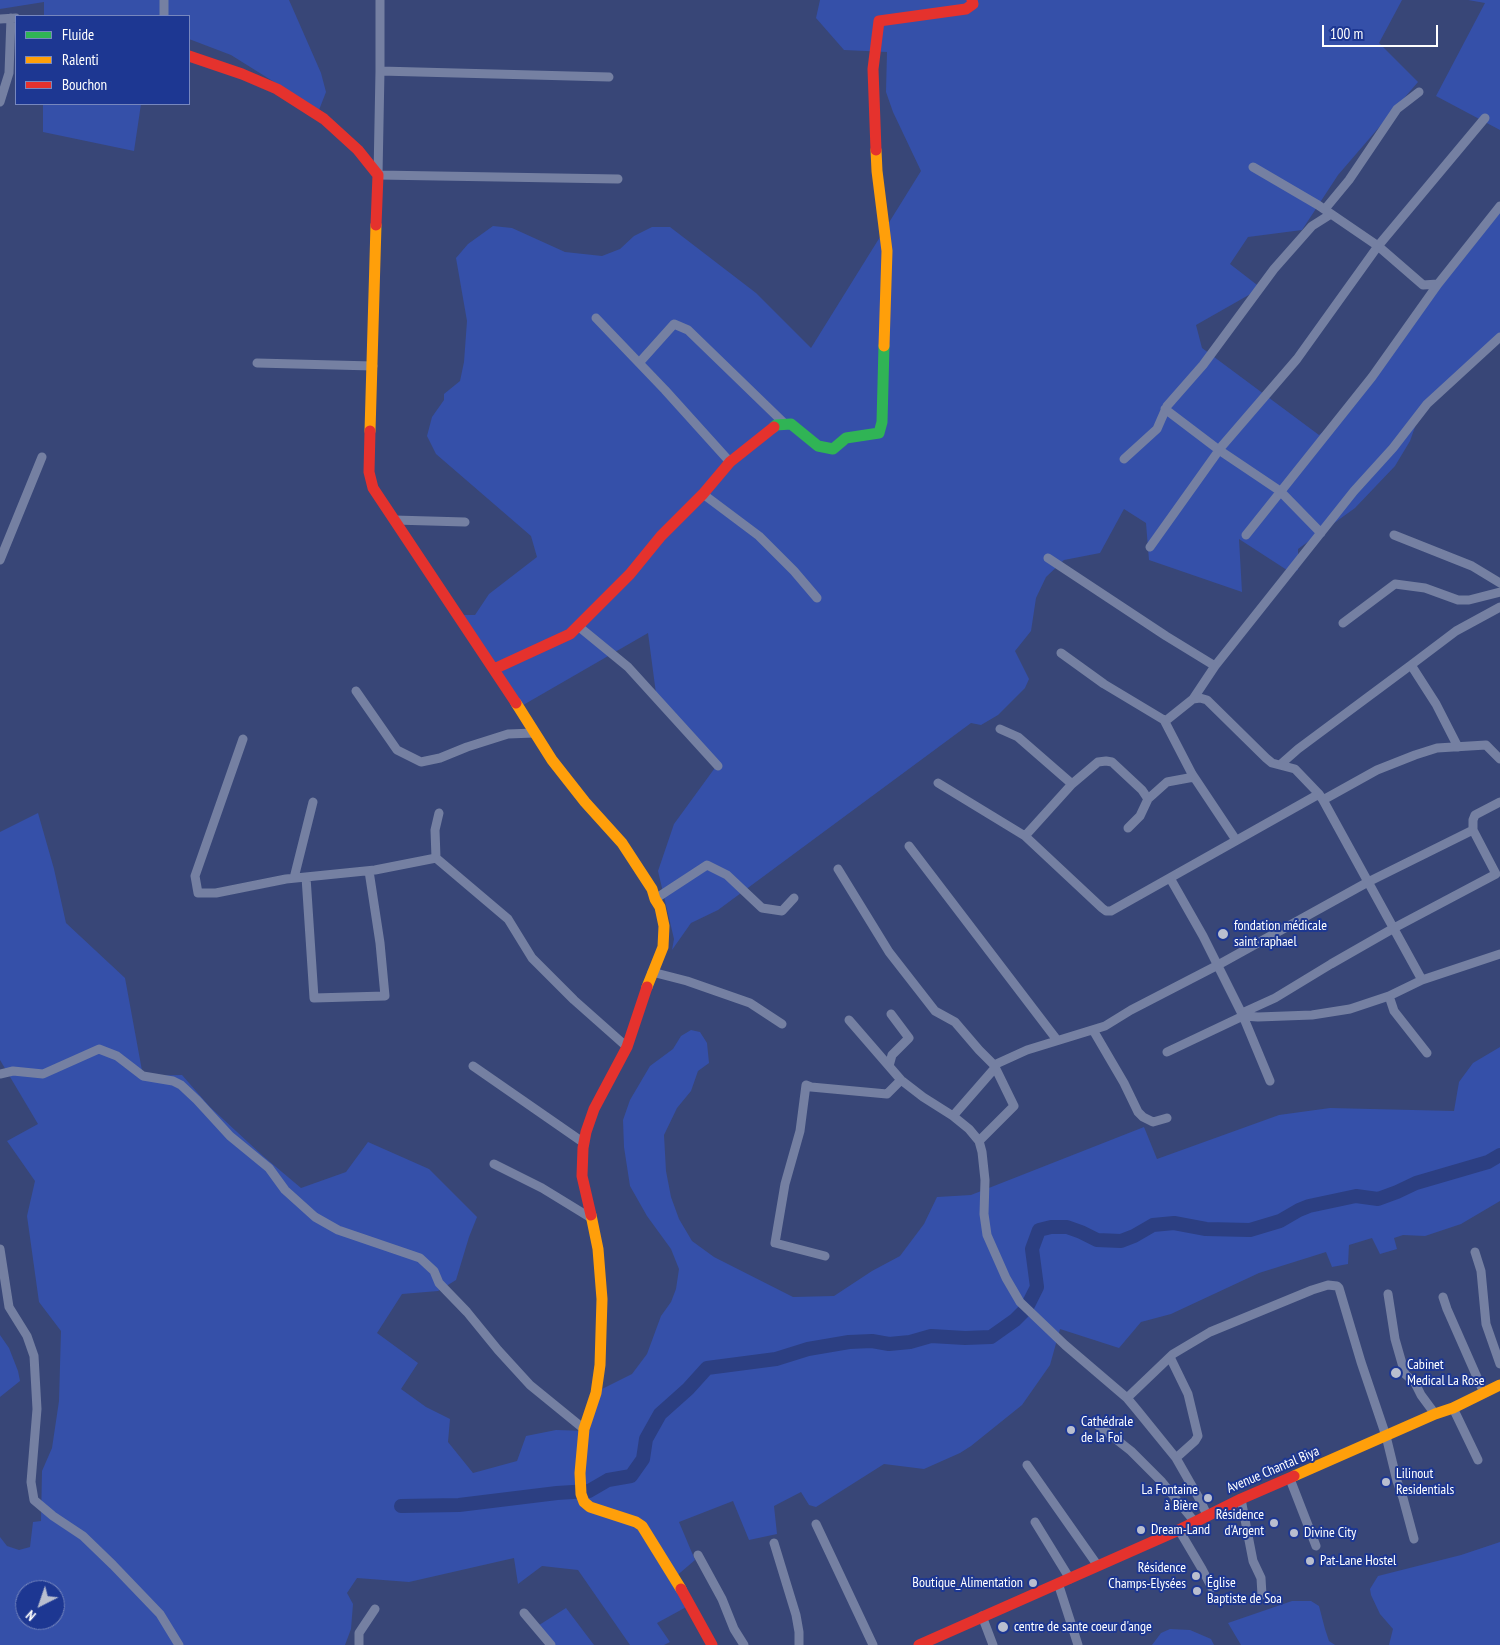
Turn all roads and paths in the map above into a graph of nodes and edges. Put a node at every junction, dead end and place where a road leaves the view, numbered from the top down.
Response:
1 (164, 0) edge
2 (380, 0) edge
3 (972, 0) edge
4 (164, 15) edge
5 (14, 18) edge
6 (0, 19) edge
7 (190, 56) edge
8 (380, 71) junction
9 (609, 77) dead end
10 (1419, 92) dead end
11 (0, 102) edge
12 (1485, 118) dead end
13 (1253, 167) dead end
14 (378, 175) junction
15 (618, 179) dead end
16 (1500, 206) edge
17 (1328, 212) junction
18 (1378, 246) junction
19 (1438, 284) junction
20 (596, 318) dead end
21 (1500, 337) edge
22 (257, 363) dead end
23 (639, 363) junction
24 (373, 366) junction
25 (1165, 409) junction
26 (784, 424) junction
27 (1219, 450) junction
28 (42, 457) dead end
29 (1124, 459) dead end
30 (730, 462) junction
31 (1280, 491) junction
32 (703, 494) junction
33 (394, 520) junction
34 (465, 522) dead end
35 (1321, 533) junction
36 (1246, 535) dead end
37 (1394, 535) dead end
38 (1150, 547) dead end
39 (1048, 558) dead end
40 (0, 560) edge
41 (1500, 583) edge
42 (1500, 592) edge
43 (817, 598) dead end
44 (1500, 607) edge
45 (1343, 624) dead end
46 (578, 626) junction
47 (1061, 653) dead end
48 (1410, 665) junction
49 (1215, 666) junction
50 (494, 669) junction
51 (356, 691) dead end
52 (1194, 699) junction
53 (1164, 720) junction
54 (1000, 729) dead end
55 (534, 733) junction
56 (243, 739) dead end
57 (1458, 747) junction
58 (1500, 759) edge
59 (1281, 764) junction
60 (718, 766) dead end
61 (1194, 777) junction
62 (938, 783) dead end
63 (1072, 784) junction
64 (1321, 797) junction
65 (1148, 799) junction
66 (313, 802) dead end
67 (1500, 802) edge
68 (439, 812) dead end
69 (1128, 828) dead end
70 (1473, 830) junction
71 (1025, 836) junction
72 (1236, 840) junction
73 (909, 846) dead end
74 (436, 858) junction
75 (838, 869) dead end
76 (369, 871) junction
77 (306, 877) junction
78 (294, 878) junction
79 (1170, 878) junction
80 (1368, 882) junction
81 (794, 898) dead end
82 (655, 899) junction
83 (1394, 928) junction
84 (1500, 954) edge
85 (1218, 965) junction
86 (652, 972) junction
87 (1422, 980) junction
88 (1390, 996) junction
89 (891, 1014) dead end
90 (1243, 1015) junction
91 (849, 1020) dead end
92 (782, 1024) dead end
93 (1093, 1030) junction
94 (1057, 1040) junction
95 (627, 1047) junction
96 (1167, 1052) dead end
97 (1427, 1053) dead end
98 (994, 1065) junction
99 (473, 1066) dead end
100 (890, 1066) junction
101 (0, 1074) edge
102 (901, 1080) junction
103 (1270, 1081) dead end
104 (953, 1116) junction
105 (1167, 1118) dead end
106 (979, 1141) junction
107 (584, 1143) junction
108 (494, 1164) dead end
109 (591, 1218) junction
110 (0, 1250) edge
111 (1475, 1252) dead end
112 (825, 1256) dead end
113 (1388, 1294) dead end
114 (1443, 1297) dead end
115 (1170, 1357) junction
116 (1500, 1364) edge
117 (1500, 1385) edge
118 (1484, 1393) junction
119 (1127, 1398) junction
120 (1452, 1408) junction
121 (1434, 1414) junction
122 (1094, 1422) dead end
123 (584, 1429) junction
124 (1386, 1436) junction
125 (1176, 1458) junction
126 (1478, 1460) dead end
127 (1026, 1465) dead end
128 (1290, 1479) junction
129 (1241, 1499) junction
130 (1207, 1515) junction
131 (1194, 1521) junction
132 (1035, 1522) dead end
133 (816, 1524) dead end
134 (1179, 1530) junction
135 (1414, 1539) dead end
136 (774, 1543) dead end
137 (1316, 1546) dead end
138 (698, 1556) dead end
139 (1098, 1566) junction
140 (1064, 1581) junction
141 (1212, 1588) dead end
142 (1262, 1595) dead end
143 (375, 1609) dead end
144 (524, 1613) dead end
145 (982, 1616) junction
146 (179, 1645) edge
147 (359, 1645) edge
148 (550, 1645) edge
149 (712, 1645) edge
150 (744, 1645) edge
151 (799, 1645) edge
152 (872, 1645) edge
153 (919, 1645) edge
154 (993, 1645) edge
155 (1078, 1645) edge

1 - 4 street
2 - 8 street
3 - 26 street
5 - 6 street
5 - 11 street
7 - 14 street
8 - 9 street
8 - 14 street
10 - 17 street
12 - 18 street
13 - 17 street
14 - 15 street
14 - 24 street
16 - 19 street
17 - 18 street
17 - 25 street
18 - 19 street
18 - 27 street
19 - 31 street
20 - 23 street
21 - 35 street
22 - 24 street
23 - 26 street
23 - 30 street
24 - 33 street
25 - 27 street
25 - 29 street
26 - 30 street
27 - 31 street
27 - 38 street
28 - 40 street
30 - 32 street
31 - 35 street
31 - 36 street
32 - 43 street
32 - 46 street
33 - 34 street
33 - 50 street
35 - 49 street
37 - 41 street
39 - 49 street
42 - 45 street
44 - 48 street
46 - 50 street
46 - 60 street
47 - 53 street
48 - 57 street
48 - 59 street
49 - 52 street
50 - 55 street
51 - 55 street
52 - 53 street
52 - 59 street
53 - 61 street
54 - 63 street
55 - 82 street
56 - 78 street
57 - 58 street
57 - 64 street
59 - 64 street
61 - 65 street
61 - 72 street
62 - 71 street
63 - 65 street
63 - 71 street
64 - 72 street
64 - 80 street
65 - 69 street
66 - 78 street
67 - 70 street
68 - 74 street
70 - 80 street
70 - 83 street
71 - 79 street
72 - 79 street
73 - 94 street
74 - 76 street
74 - 95 street
75 - 98 street
76 - 77 street
76 - 77 street
77 - 78 street
79 - 85 street
80 - 83 street
80 - 85 street
81 - 82 street
82 - 86 street
83 - 87 street
83 - 90 street
84 - 87 street
85 - 90 street
85 - 93 street
86 - 92 street
86 - 95 street
87 - 88 street
88 - 90 street
88 - 97 street
89 - 100 street
90 - 96 street
90 - 103 street
91 - 100 street
93 - 94 street
93 - 105 street
94 - 98 street
95 - 107 street
98 - 104 street
98 - 106 street
99 - 107 street
100 - 102 street
101 - 123 street
102 - 104 street
102 - 112 street
104 - 106 street
106 - 119 street
107 - 109 street
108 - 109 street
109 - 123 street
110 - 146 street
111 - 116 street
113 - 121 street
114 - 118 street
115 - 119 street
115 - 124 street
115 - 125 street
117 - 118 street, Avenue Chantal Biya
118 - 120 street, Avenue Chantal Biya
119 - 125 street
120 - 121 street, Avenue Chantal Biya
120 - 126 street
121 - 124 street, Avenue Chantal Biya
122 - 131 street
123 - 149 street
124 - 128 street, Avenue Chantal Biya
124 - 135 street
125 - 130 street
127 - 139 street
128 - 129 street, Avenue Chantal Biya
128 - 137 street
129 - 130 street, Avenue Chantal Biya
129 - 142 street
130 - 131 street, Avenue Chantal Biya
131 - 134 street, Avenue Chantal Biya
132 - 140 street
133 - 152 street
134 - 139 street, Avenue Chantal Biya
134 - 141 street
136 - 151 street
138 - 150 street
139 - 140 street, Avenue Chantal Biya
140 - 145 street, Avenue Chantal Biya
140 - 155 street
143 - 147 street
144 - 148 street
145 - 153 street, Avenue Chantal Biya
145 - 154 street

